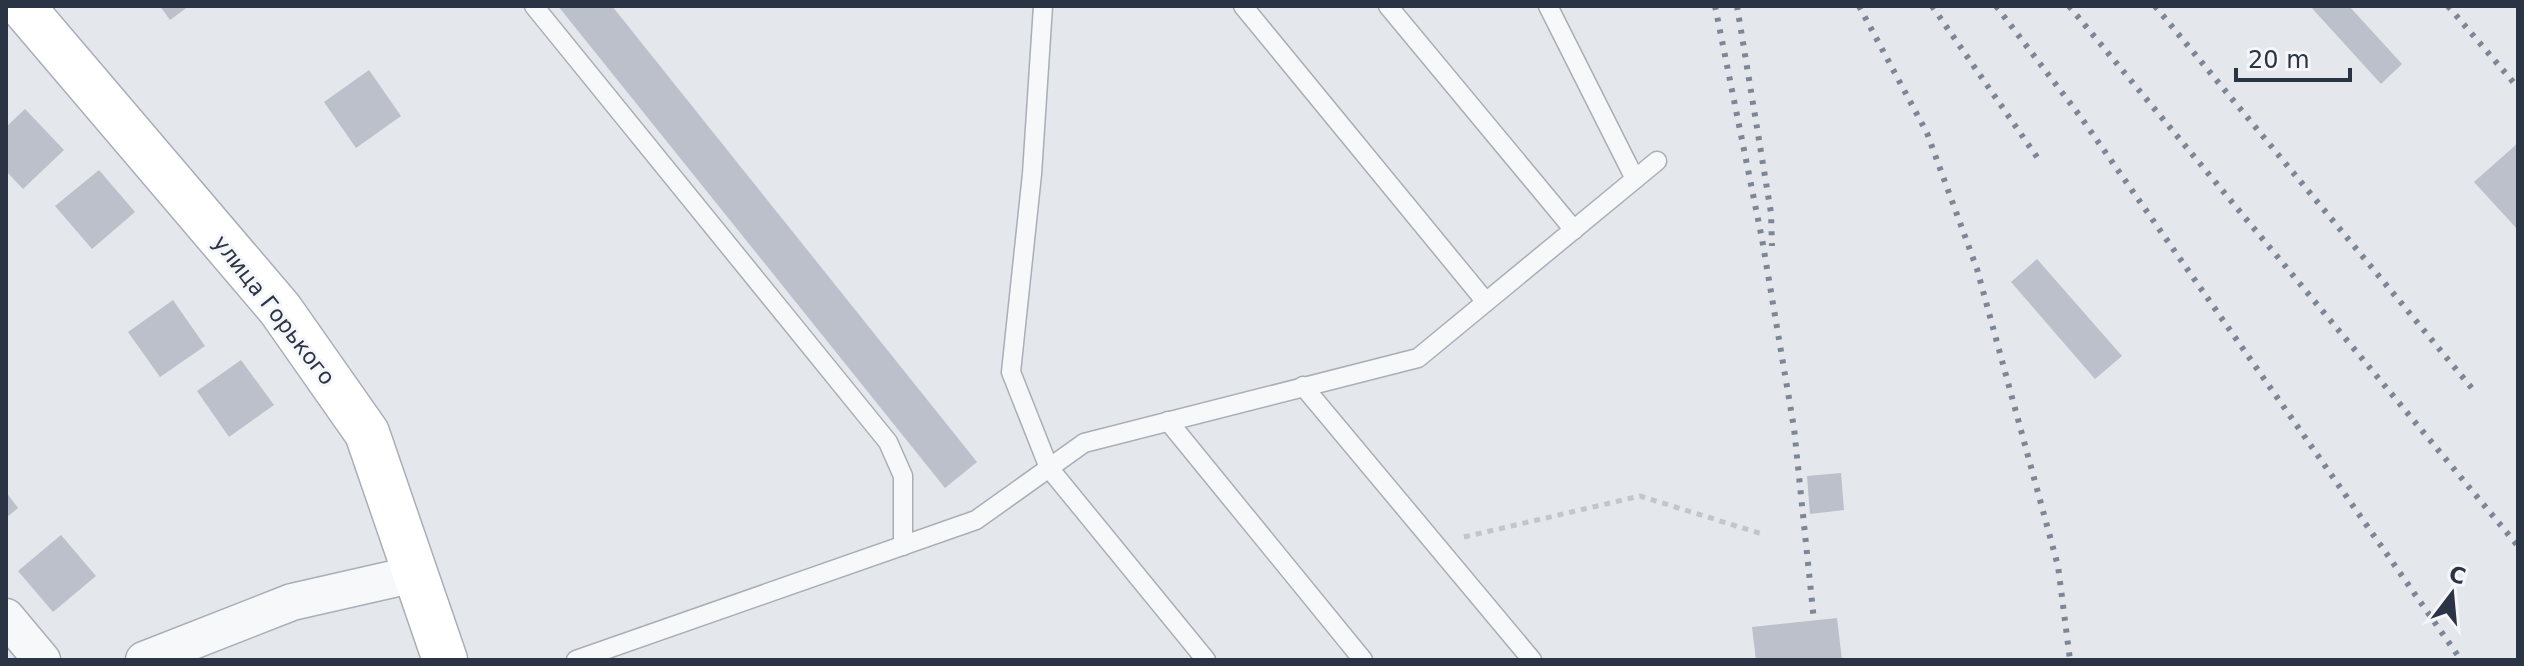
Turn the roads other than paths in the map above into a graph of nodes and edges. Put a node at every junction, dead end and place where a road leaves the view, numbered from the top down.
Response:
1 (22, 6) edge
2 (534, 6) edge
3 (1043, 6) edge
4 (1243, 6) edge
5 (1388, 6) edge
6 (1548, 6) edge
7 (1657, 161) dead end
8 (1635, 179) junction
9 (1574, 230) junction
10 (1486, 302) junction
11 (1303, 386) junction
12 (1168, 421) junction
13 (1049, 468) junction
14 (903, 546) junction
15 (415, 574) junction
16 (6, 617) edge
17 (42, 660) edge
18 (144, 660) edge
19 (445, 660) edge
20 (576, 660) edge
21 (1206, 660) edge
22 (1363, 660) edge
23 (1532, 660) edge

1 - 15 main road, улица Горького
2 - 14 lane
3 - 13 lane
4 - 10 lane
5 - 9 lane
6 - 8 lane
7 - 8 lane
8 - 9 lane
9 - 10 lane
10 - 11 lane
11 - 12 lane
11 - 23 lane
12 - 13 lane
12 - 22 lane
13 - 14 lane
13 - 21 lane
14 - 20 lane
15 - 18 street
15 - 19 main road, улица Горького
16 - 17 street

